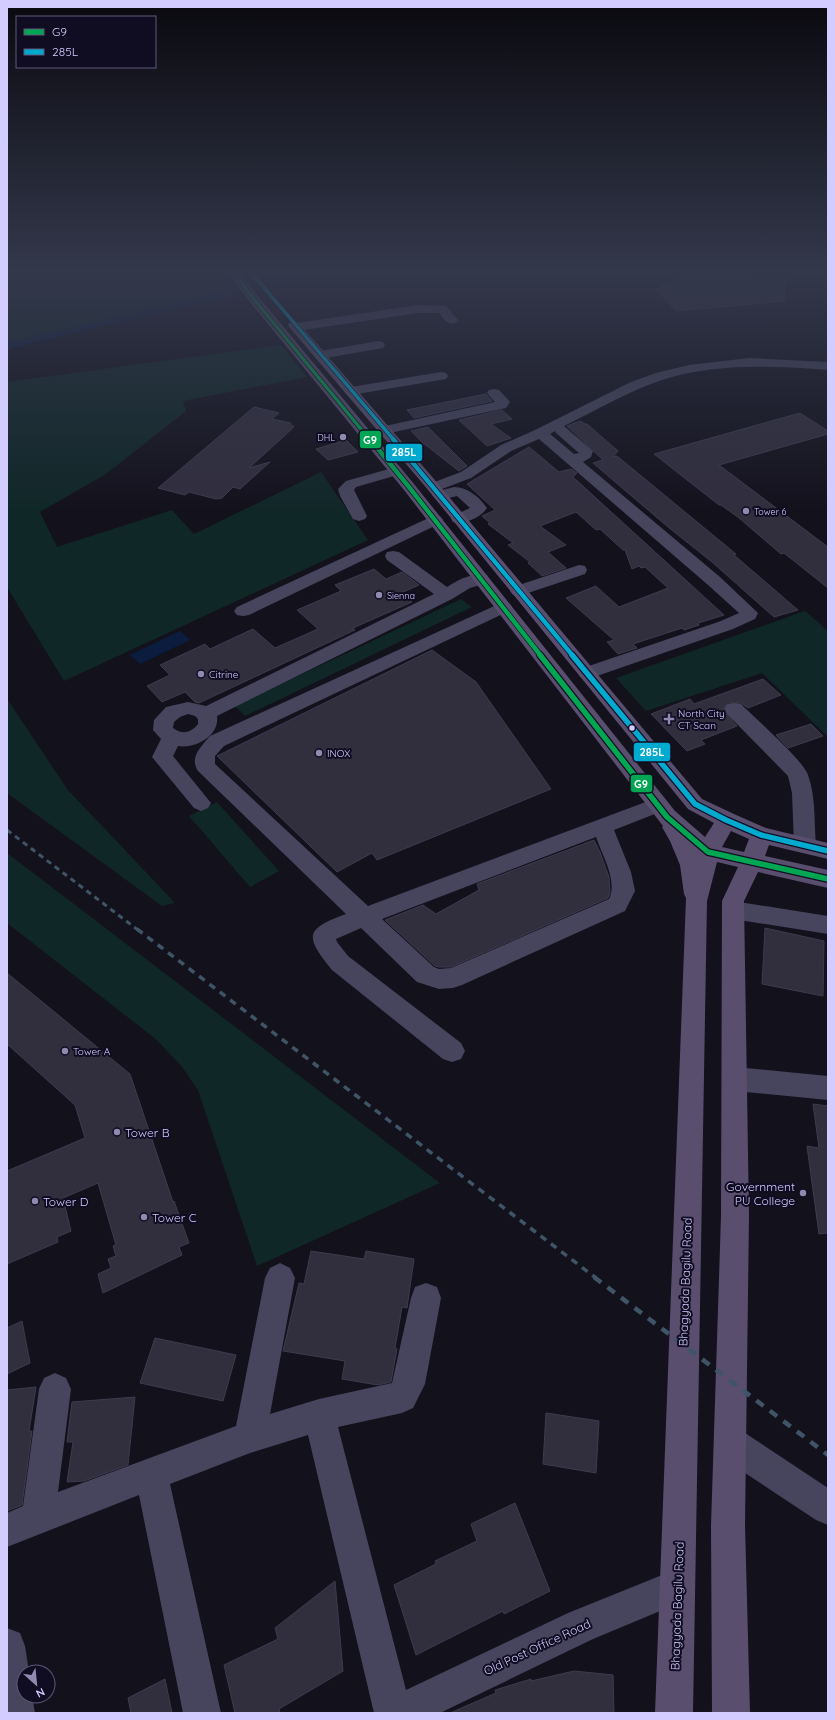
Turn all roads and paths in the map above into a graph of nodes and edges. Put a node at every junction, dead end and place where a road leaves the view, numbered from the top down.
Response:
1 (296, 350) edge
2 (316, 350) edge
3 (348, 350) edge
4 (320, 355) junction
5 (828, 366) edge
6 (441, 376) dead end
7 (351, 391) junction
8 (494, 393) dead end
9 (398, 413) dead end
10 (409, 425) junction
11 (385, 430) junction
12 (561, 430) dead end
13 (544, 436) dead end
14 (570, 458) junction
15 (396, 471) junction
16 (437, 491) junction
17 (359, 516) dead end
18 (459, 519) junction
19 (435, 520) junction
20 (393, 556) dead end
21 (579, 570) dead end
22 (484, 583) junction
23 (519, 591) junction
24 (446, 595) junction
25 (503, 607) junction
26 (242, 611) dead end
27 (587, 673) junction
28 (734, 709) dead end
29 (206, 714) junction
30 (172, 738) junction
31 (201, 803) dead end
32 (663, 811) junction
33 (726, 820) junction
34 (602, 826) junction
35 (761, 835) junction
36 (805, 845) junction
37 (828, 851) edge
38 (708, 852) junction
39 (747, 872) junction
40 (828, 879) edge
41 (696, 901) junction
42 (733, 910) junction
43 (365, 917) junction
44 (828, 925) edge
45 (452, 1051) dead end
46 (735, 1079) junction
47 (828, 1088) edge
48 (280, 1278) dead end
49 (426, 1298) dead end
50 (55, 1389) dead end
51 (319, 1414) junction
52 (250, 1437) junction
53 (730, 1442) junction
54 (151, 1476) junction
55 (828, 1508) edge
56 (38, 1516) junction
57 (7, 1530) edge
58 (677, 1587) junction
59 (7, 1646) edge
60 (16, 1713) edge
61 (202, 1713) edge
62 (393, 1713) edge
63 (399, 1713) edge
64 (674, 1713) edge
65 (731, 1713) edge

1 - 15 main road
2 - 4 main road
3 - 4 street
4 - 7 main road
5 - 16 street
6 - 7 street
7 - 11 main road
8 - 10 street
9 - 10 street
10 - 11 street
11 - 16 main road
12 - 14 street
13 - 14 street
14 - 27 street
15 - 17 street
15 - 19 main road
16 - 18 main road
16 - 18 street
18 - 23 main road
19 - 22 main road
19 - 26 street
20 - 24 street
21 - 23 street
22 - 24 street
22 - 25 main road
23 - 27 main road
24 - 29 street
25 - 32 main road
25 - 43 street
27 - 33 main road
28 - 36 street
29 - 30 street
29 - 30 street
30 - 31 street
32 - 34 street
32 - 38 main road
32 - 41 main road
33 - 35 main road
33 - 38 main road
34 - 43 street
34 - 43 street
35 - 36 main road
35 - 39 main road
36 - 37 main road
38 - 39 main road
38 - 41 main road, Bhagyada Bagilu Road
39 - 40 main road
39 - 42 main road
41 - 58 main road, Bhagyada Bagilu Road
42 - 44 street
42 - 46 main road
43 - 45 street
46 - 47 street
46 - 53 main road
48 - 52 street
49 - 51 street
50 - 56 street
51 - 52 street
51 - 62 street
52 - 54 street
53 - 55 street
53 - 65 main road
54 - 56 street
54 - 61 street
56 - 57 street
58 - 63 street, Old Post Office Road
58 - 64 main road, Bhagyada Bagilu Road
59 - 60 street

